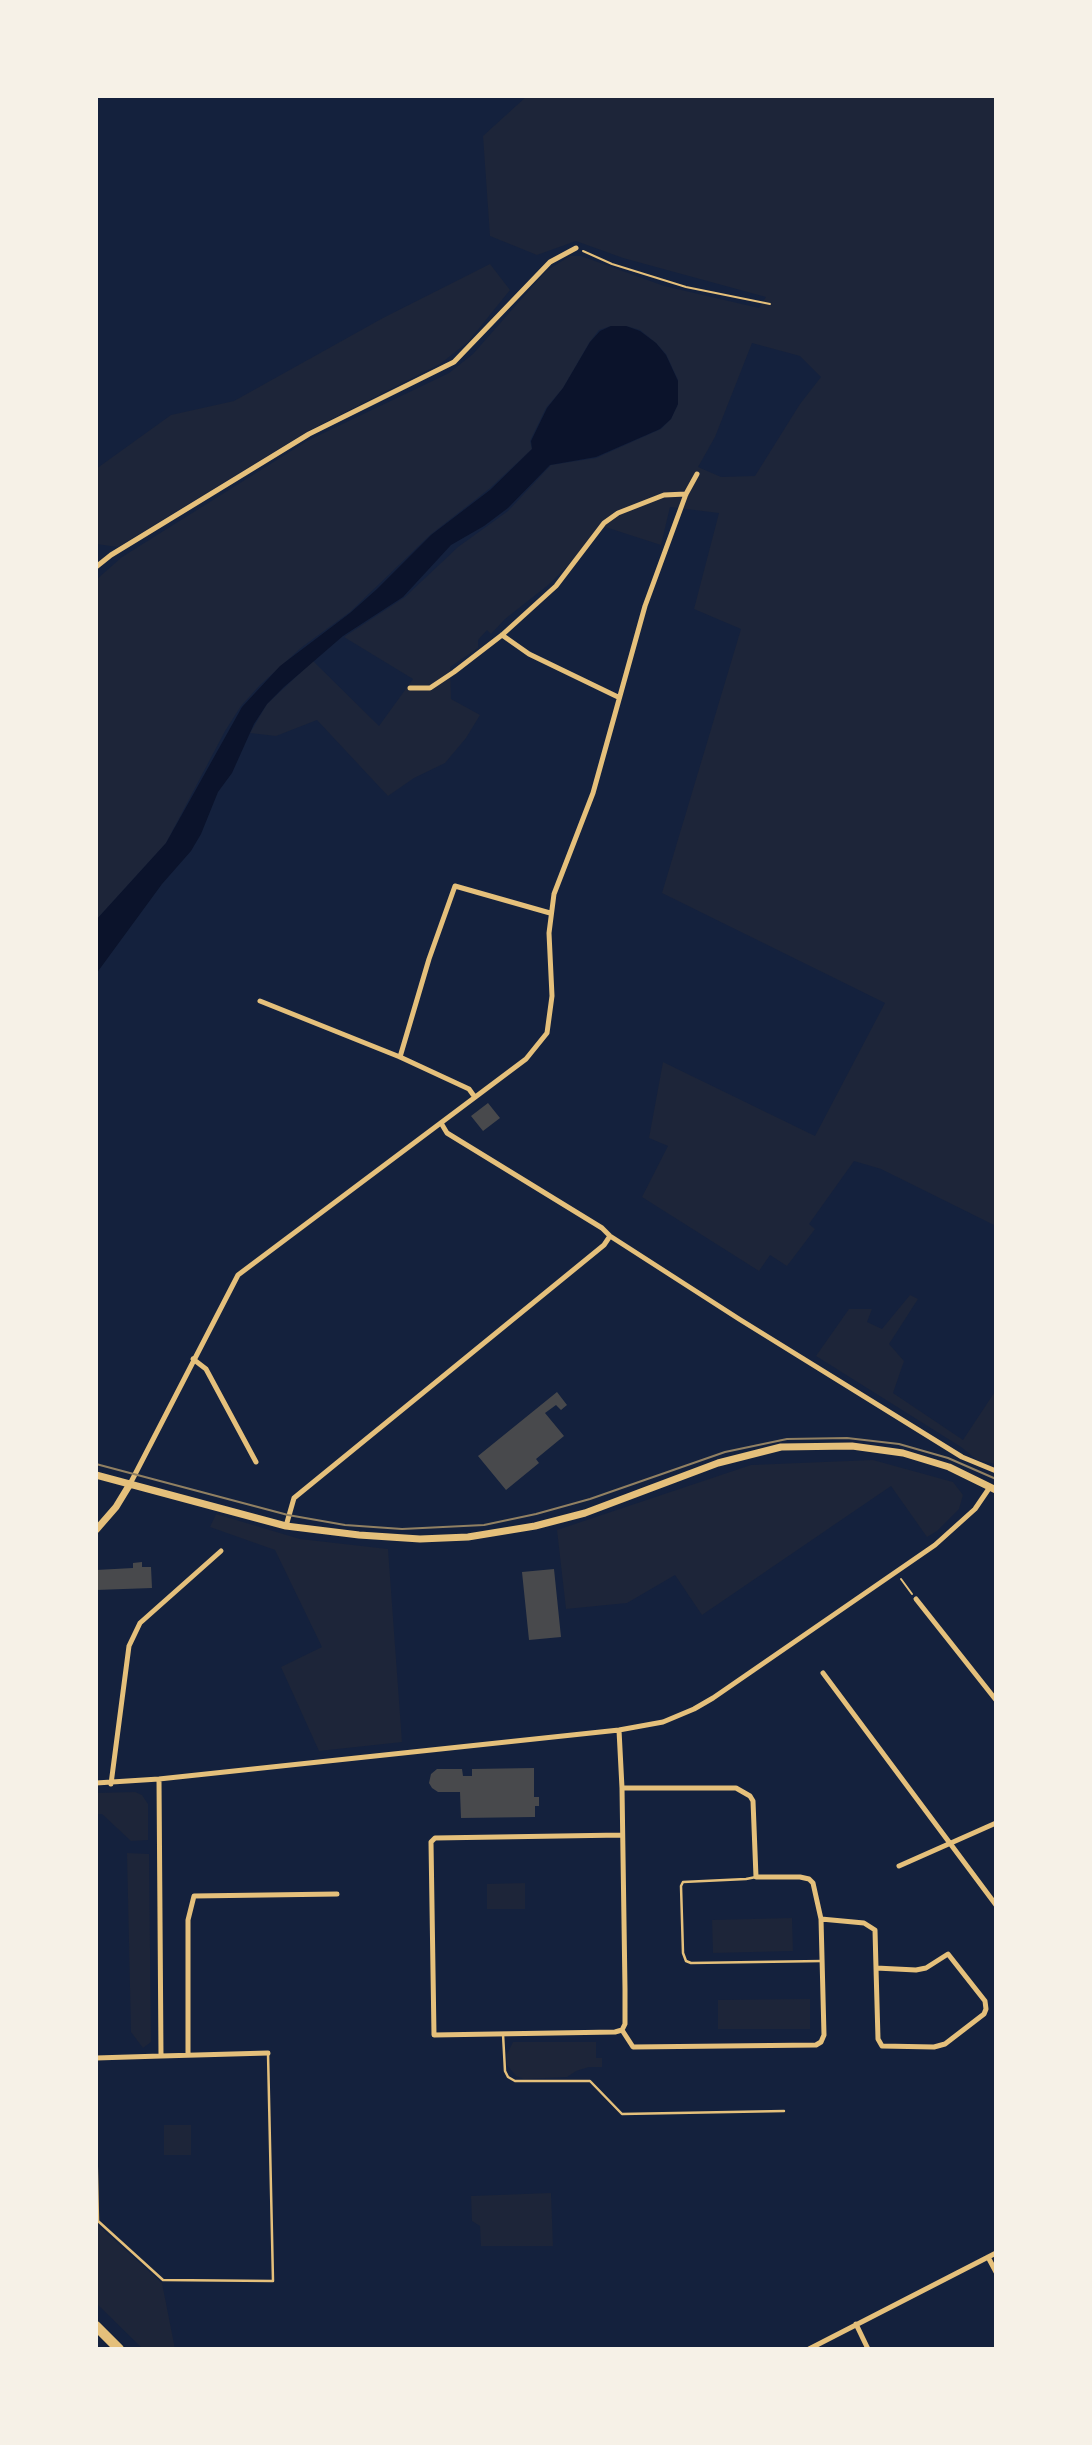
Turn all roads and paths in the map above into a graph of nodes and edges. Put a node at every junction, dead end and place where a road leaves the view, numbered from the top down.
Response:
1 (576, 248) joint
2 (770, 304) dead end
3 (697, 474) dead end
4 (686, 494) junction
5 (96, 567) edge
6 (502, 635) junction
7 (410, 688) dead end
8 (618, 697) junction
9 (550, 913) junction
10 (260, 1001) dead end
11 (400, 1057) junction
12 (474, 1096) junction
13 (440, 1123) junction
14 (610, 1236) junction
15 (194, 1359) junction
16 (256, 1462) dead end
17 (996, 1471) edge
18 (96, 1475) edge
19 (130, 1484) junction
20 (993, 1488) edge
21 (286, 1526) junction
22 (96, 1530) edge
23 (221, 1551) dead end
24 (896, 1572) junction
25 (912, 1593) dead end
26 (916, 1599) dead end
27 (822, 1673) dead end
28 (996, 1700) edge
29 (620, 1730) junction
30 (159, 1779) junction
31 (96, 1783) edge
32 (111, 1784) junction
33 (622, 1788) junction
34 (996, 1823) edge
35 (622, 1835) junction
36 (951, 1844) junction
37 (899, 1866) dead end
38 (756, 1877) junction
39 (337, 1894) dead end
40 (996, 1905) edge
41 (821, 1919) junction
42 (822, 1961) junction
43 (876, 1969) junction
44 (622, 2030) junction
45 (503, 2034) junction
46 (268, 2053) joint
47 (188, 2054) junction
48 (161, 2056) junction
49 (96, 2058) edge
50 (784, 2111) dead end
51 (96, 2133) edge
52 (996, 2253) edge
53 (988, 2257) junction
54 (996, 2272) edge
55 (856, 2324) junction
56 (96, 2326) edge
57 (119, 2349) edge
58 (808, 2349) edge
59 (868, 2349) edge

1 - 2 path
1 - 5 street
3 - 4 street
4 - 6 street
4 - 8 street
6 - 7 street
6 - 8 street
8 - 9 street
9 - 11 street
9 - 12 street
10 - 11 street
11 - 12 street
12 - 13 street
13 - 14 street
13 - 15 street
14 - 17 street
14 - 21 street
15 - 16 street
15 - 19 street
18 - 19 street
19 - 21 street
19 - 22 street
20 - 21 street
20 - 24 street
23 - 32 street
24 - 25 path
24 - 29 street
26 - 28 street
27 - 36 street
29 - 30 street
29 - 33 street
30 - 32 street
30 - 48 street
31 - 32 street
33 - 35 street
33 - 38 street
34 - 36 street
35 - 44 street
35 - 45 street
36 - 37 street
36 - 40 street
38 - 41 street
38 - 42 lane
39 - 47 street
41 - 42 street
41 - 43 street
42 - 44 street
43 - 43 street
44 - 45 street
45 - 50 lane
46 - 47 street
46 - 51 lane
47 - 48 street
48 - 49 street
52 - 53 street
53 - 54 street
53 - 55 street
55 - 58 street
55 - 59 street
56 - 57 highway

